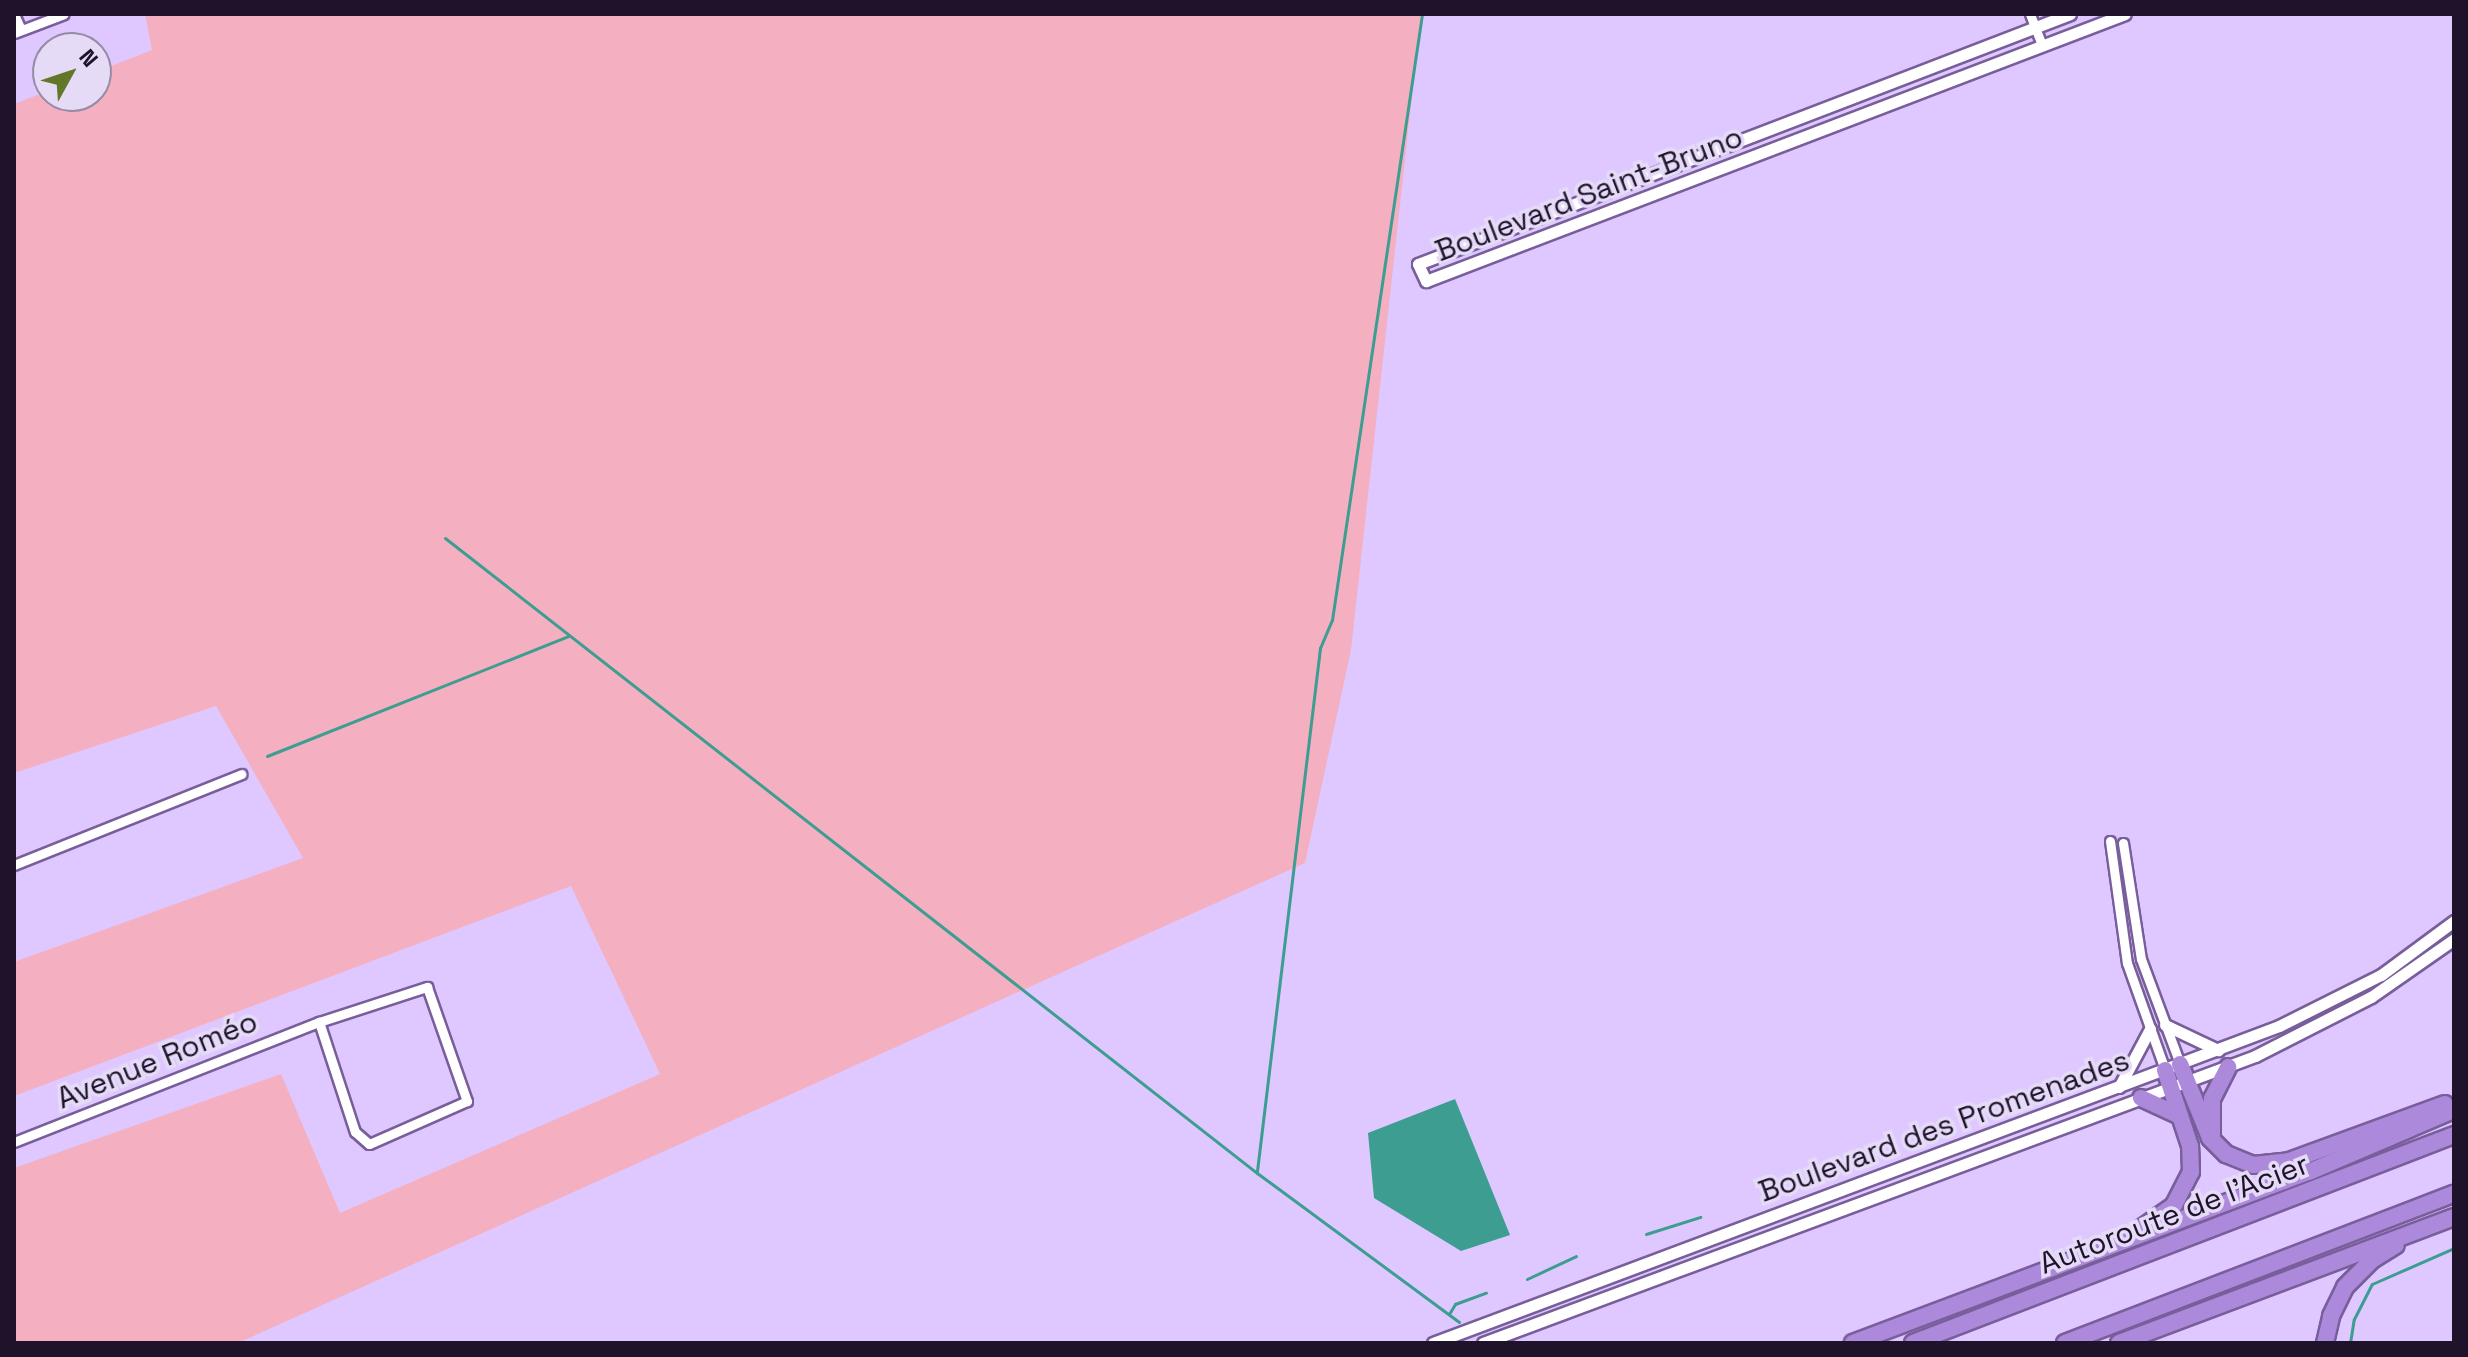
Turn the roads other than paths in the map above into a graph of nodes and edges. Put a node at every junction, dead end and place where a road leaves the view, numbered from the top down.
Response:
1 (14, 14) edge
2 (64, 14) edge
3 (2030, 14) edge
4 (2070, 14) edge
5 (2125, 14) edge
6 (2056, 17) edge
7 (2035, 28) junction
8 (18, 32) edge
9 (2064, 38) junction
10 (2042, 46) junction
11 (1460, 248) junction
12 (1468, 266) junction
13 (241, 774) dead end
14 (2110, 841) dead end
15 (2123, 843) dead end
16 (14, 865) edge
17 (2454, 921) edge
18 (2454, 939) edge
19 (319, 1022) junction
20 (2165, 1025) junction
21 (2150, 1029) junction
22 (2218, 1050) junction
23 (2173, 1067) junction
24 (2228, 1067) junction
25 (2178, 1085) junction
26 (2119, 1087) junction
27 (2141, 1098) junction
28 (2454, 1101) edge
29 (2454, 1110) edge
30 (2180, 1116) junction
31 (2454, 1135) edge
32 (14, 1142) edge
33 (2218, 1147) junction
34 (2454, 1194) edge
35 (2454, 1217) edge
36 (2421, 1230) junction
37 (2129, 1237) junction
38 (1433, 1343) edge
39 (1483, 1343) edge
40 (1853, 1343) edge
41 (1913, 1343) edge
42 (2065, 1343) edge
43 (2119, 1343) edge
44 (2325, 1343) edge

1 - 8 street
2 - 8 street
3 - 7 street
4 - 6 street, Boulevard Saint-Bruno
5 - 9 street, Boulevard Saint-Bruno
6 - 7 street, Boulevard Saint-Bruno
6 - 9 street
7 - 10 street
7 - 11 street, Boulevard Saint-Bruno
9 - 10 street, Boulevard Saint-Bruno
10 - 12 street, Boulevard Saint-Bruno
11 - 12 street
11 - 12 street, Boulevard Saint-Bruno
13 - 16 street
14 - 21 street
15 - 20 street
17 - 22 street, Boulevard des Promenades
18 - 24 street, Boulevard des Promenades
19 - 19 street, Avenue Roméo
19 - 32 street, Avenue Roméo
20 - 22 street
20 - 23 street
21 - 23 street
21 - 26 street
22 - 23 street, Boulevard des Promenades
23 - 25 highway
23 - 26 street, Boulevard des Promenades
24 - 25 street, Boulevard des Promenades
24 - 33 highway
25 - 27 street, Boulevard des Promenades
25 - 30 highway
25 - 33 highway
26 - 38 street, Boulevard des Promenades
27 - 30 highway
27 - 39 street, Boulevard des Promenades
28 - 33 highway
29 - 37 highway
30 - 37 highway
31 - 41 highway, Autoroute de l'Acier
34 - 42 highway
35 - 36 highway
36 - 43 highway
36 - 44 highway
37 - 40 highway

